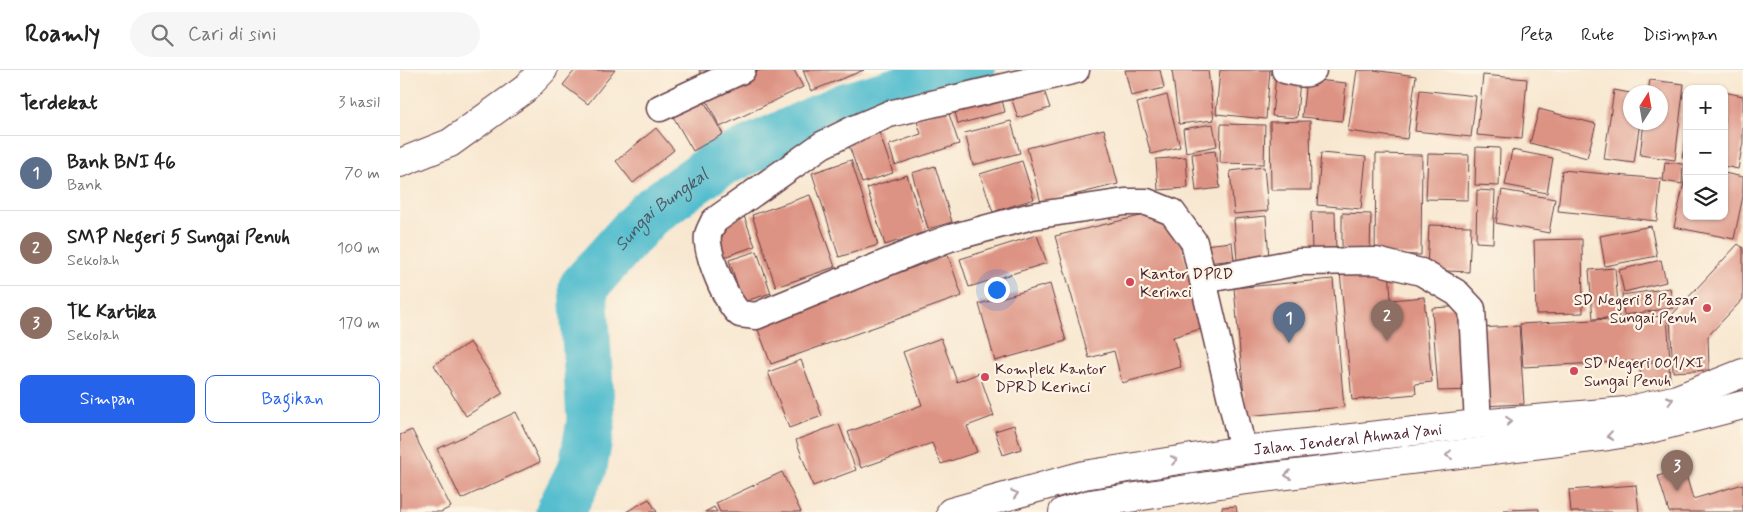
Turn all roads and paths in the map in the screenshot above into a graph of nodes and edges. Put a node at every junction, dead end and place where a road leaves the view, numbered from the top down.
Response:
1 (543, 70) edge
2 (742, 70) edge
3 (1076, 70) edge
4 (1285, 70) edge
5 (1313, 70) edge
6 (660, 108) dead end
7 (400, 163) edge
8 (1203, 280) junction
9 (1743, 373) edge
10 (1743, 405) edge
11 (1478, 424) junction
12 (1243, 450) junction
13 (1084, 475) junction
14 (1090, 504) junction
15 (951, 512) edge
16 (1063, 512) edge

1 - 7 main road
2 - 6 street
3 - 8 street
4 - 5 street
8 - 11 street
8 - 12 street
11 -> 9 main road, Jalan Jenderal Ahmad Yani
10 -> 14 main road, Jalan Jenderal Ahmad Yani
11 - 12 main road, Jalan Jenderal Ahmad Yani
13 -> 12 main road, Jalan Jenderal Ahmad Yani
13 - 14 main road
15 -> 13 main road, Jalan Jenderal Ahmad Yani
14 - 16 main road, Jalan Jenderal Ahmad Yani

